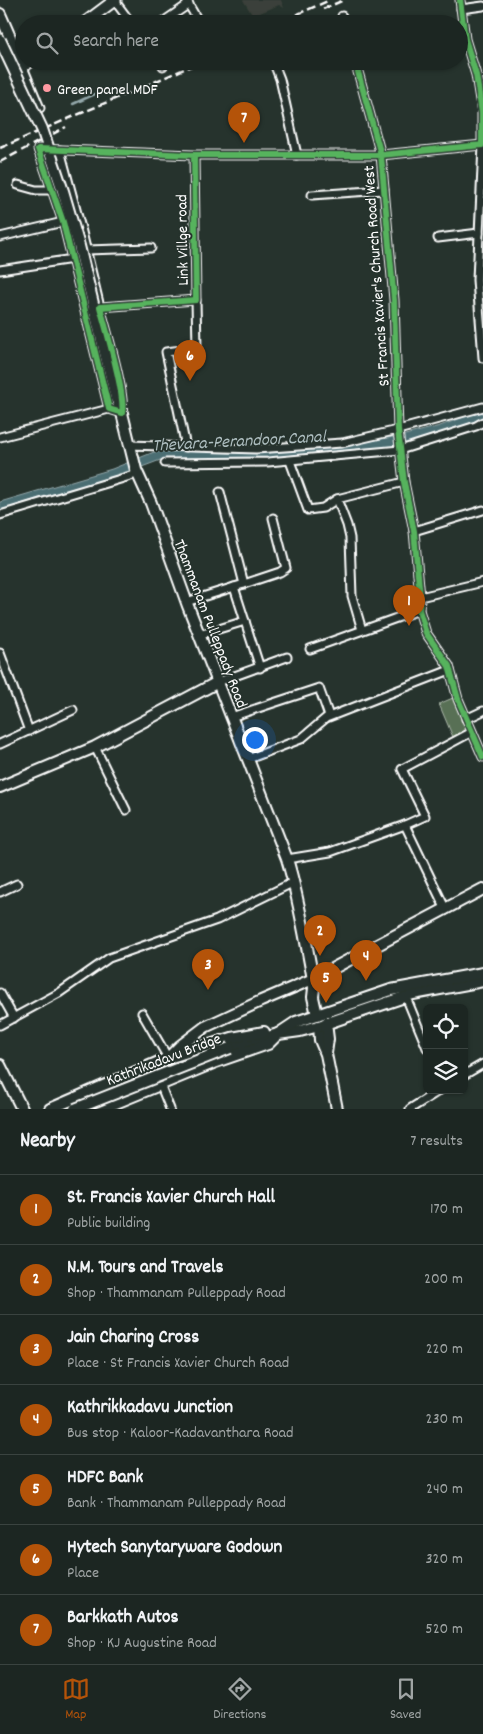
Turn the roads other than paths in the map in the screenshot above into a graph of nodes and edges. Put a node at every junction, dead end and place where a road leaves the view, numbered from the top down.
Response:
1 (116, 0) edge
2 (460, 0) edge
3 (188, 2) edge
4 (483, 6) edge
5 (461, 9) junction
6 (0, 14) edge
7 (95, 15) edge
8 (125, 15) edge
9 (171, 15) edge
10 (195, 15) edge
11 (462, 15) edge
12 (0, 40) edge
13 (15, 42) edge
14 (468, 49) edge
15 (29, 70) edge
16 (276, 70) edge
17 (357, 70) edge
18 (40, 108) dead end
19 (483, 145) edge
20 (60, 150) junction
21 (194, 155) junction
22 (297, 155) junction
23 (381, 155) junction
24 (18, 185) dead end
25 (53, 190) junction
26 (384, 190) junction
27 (312, 195) dead end
28 (63, 222) junction
29 (479, 233) junction
30 (0, 236) edge
31 (438, 238) dead end
32 (151, 248) dead end
33 (86, 250) junction
34 (73, 259) junction
35 (0, 270) edge
36 (480, 280) edge
37 (196, 300) junction
38 (100, 307) junction
39 (483, 358) edge
40 (483, 407) edge
41 (109, 409) junction
42 (122, 413) junction
43 (483, 422) edge
44 (398, 432) junction
45 (0, 437) edge
46 (129, 445) junction
47 (186, 446) junction
48 (400, 448) junction
49 (290, 461) junction
50 (165, 463) dead end
51 (137, 472) junction
52 (404, 482) junction
53 (220, 492) dead end
54 (337, 499) junction
55 (483, 510) edge
56 (0, 515) edge
57 (273, 518) dead end
58 (414, 531) junction
59 (483, 582) edge
60 (244, 584) junction
61 (234, 587) junction
62 (420, 597) junction
63 (186, 602) junction
64 (419, 610) junction
65 (245, 622) junction
66 (362, 630) junction
67 (199, 635) junction
68 (310, 649) dead end
69 (0, 653) edge
70 (287, 657) dead end
71 (260, 668) junction
72 (450, 670) junction
73 (218, 682) junction
74 (73, 710) dead end
75 (483, 711) edge
76 (329, 716) junction
77 (231, 717) junction
78 (466, 719) junction
79 (29, 731) junction
80 (472, 732) junction
81 (0, 744) edge
82 (95, 747) junction
83 (483, 757) edge
84 (248, 759) junction
85 (0, 787) edge
86 (126, 810) dead end
87 (405, 825) junction
88 (287, 859) junction
89 (294, 882) junction
90 (17, 884) dead end
91 (483, 889) edge
92 (0, 892) edge
93 (446, 910) junction
94 (483, 973) edge
95 (483, 981) edge
96 (313, 983) junction
97 (0, 992) edge
98 (406, 997) junction
99 (142, 1013) dead end
100 (14, 1018) junction
101 (321, 1019) junction
102 (0, 1025) edge
103 (278, 1034) junction
104 (423, 1038) edge
105 (168, 1058) junction
106 (483, 1064) edge
107 (0, 1065) edge
108 (147, 1068) junction
109 (468, 1073) edge
110 (157, 1085) junction
111 (434, 1094) edge
112 (22, 1109) edge
113 (50, 1109) edge
114 (76, 1109) edge
115 (101, 1109) edge
116 (170, 1109) edge
117 (337, 1109) edge
118 (410, 1109) edge

1 - 7 main road
1 - 8 street
2 - 5 street
3 - 9 street
3 - 10 street
4 - 5 street
5 - 11 street
6 - 13 main road
12 - 42 main road, Thammanam Pulleppady Road, bridge
14 - 19 street
15 - 18 street
16 - 22 street
17 - 23 street
19 - 23 street, St Francis Xavier's Church Road West
19 - 29 street
20 - 21 street
20 - 25 street
20 - 33 street
21 - 22 street
21 - 37 street, Link Villge road
22 - 23 street
23 - 26 street, St Francis Xavier's Church Road West
24 - 25 street
25 - 28 street
26 - 27 street
26 - 44 street, St Francis Xavier's Church Road West
28 - 30 street
28 - 34 street
29 - 31 street
29 - 36 street
32 - 33 street
33 - 38 street
34 - 35 street
34 - 41 street
36 - 39 street
37 - 38 street, Link Villge road
37 - 47 street
38 - 42 street
40 - 44 street
41 - 42 street
41 - 45 street
42 - 46 main road, Thammanam Pulleppady Road
43 - 48 street
44 - 47 street
44 - 48 street, St Francis Xavier's Church Road West
46 - 47 street
46 - 51 main road, Thammanam Pulleppady Road
48 - 49 street
48 - 52 street, St Francis Xavier's Church Road West
49 - 50 street
49 - 54 street
51 - 56 street
51 - 63 main road, Thammanam Pulleppady Road
52 - 54 street
52 - 58 street, St Francis Xavier's Church Road West
53 - 60 street
54 - 66 street
55 - 58 street
57 - 60 street
58 - 62 street, St Francis Xavier's Church Road West
59 - 62 street
60 - 61 street
61 - 63 street
61 - 65 street
62 - 64 street, St Francis Xavier's Church Road West
63 - 67 main road, Thammanam Pulleppady Road
64 - 66 street
64 - 72 street
65 - 67 street
65 - 71 street
66 - 68 street
67 - 73 main road, Thammanam Pulleppady Road
69 - 79 street
70 - 71 street
71 - 73 street
72 - 76 street
72 - 78 street
73 - 77 main road, Thammanam Pulleppady Road
73 - 82 main road
74 - 79 street
75 - 78 street
76 - 77 street
76 - 84 street
77 - 84 main road, Thammanam Pulleppady Road
78 - 80 street
79 - 81 street
80 - 83 street
80 - 87 street
82 - 85 main road
82 - 86 street
84 - 88 main road, Thammanam Pulleppady Road
87 - 88 street
87 - 93 street
88 - 89 main road, Thammanam Pulleppady Road
89 - 96 main road, Thammanam Pulleppady Road
89 - 100 street
90 - 92 street
91 - 93 main road
93 - 96 main road
94 - 101 main road
95 - 98 main road
96 - 101 main road, Thammanam Pulleppady Road
96 - 105 main road
97 - 100 street
98 - 101 main road
98 - 104 street
99 - 105 street
100 - 102 street
101 - 103 main road
101 - 117 main road, Thammanam Pulleppady Road
103 - 105 main road
103 - 110 main road
103 - 114 main road, Kathrikadavu Bridge, bridge
105 - 108 main road
106 - 109 street
107 - 112 main road
108 - 110 main road
108 - 113 main road
110 - 115 main road
110 - 116 street
111 - 118 street

